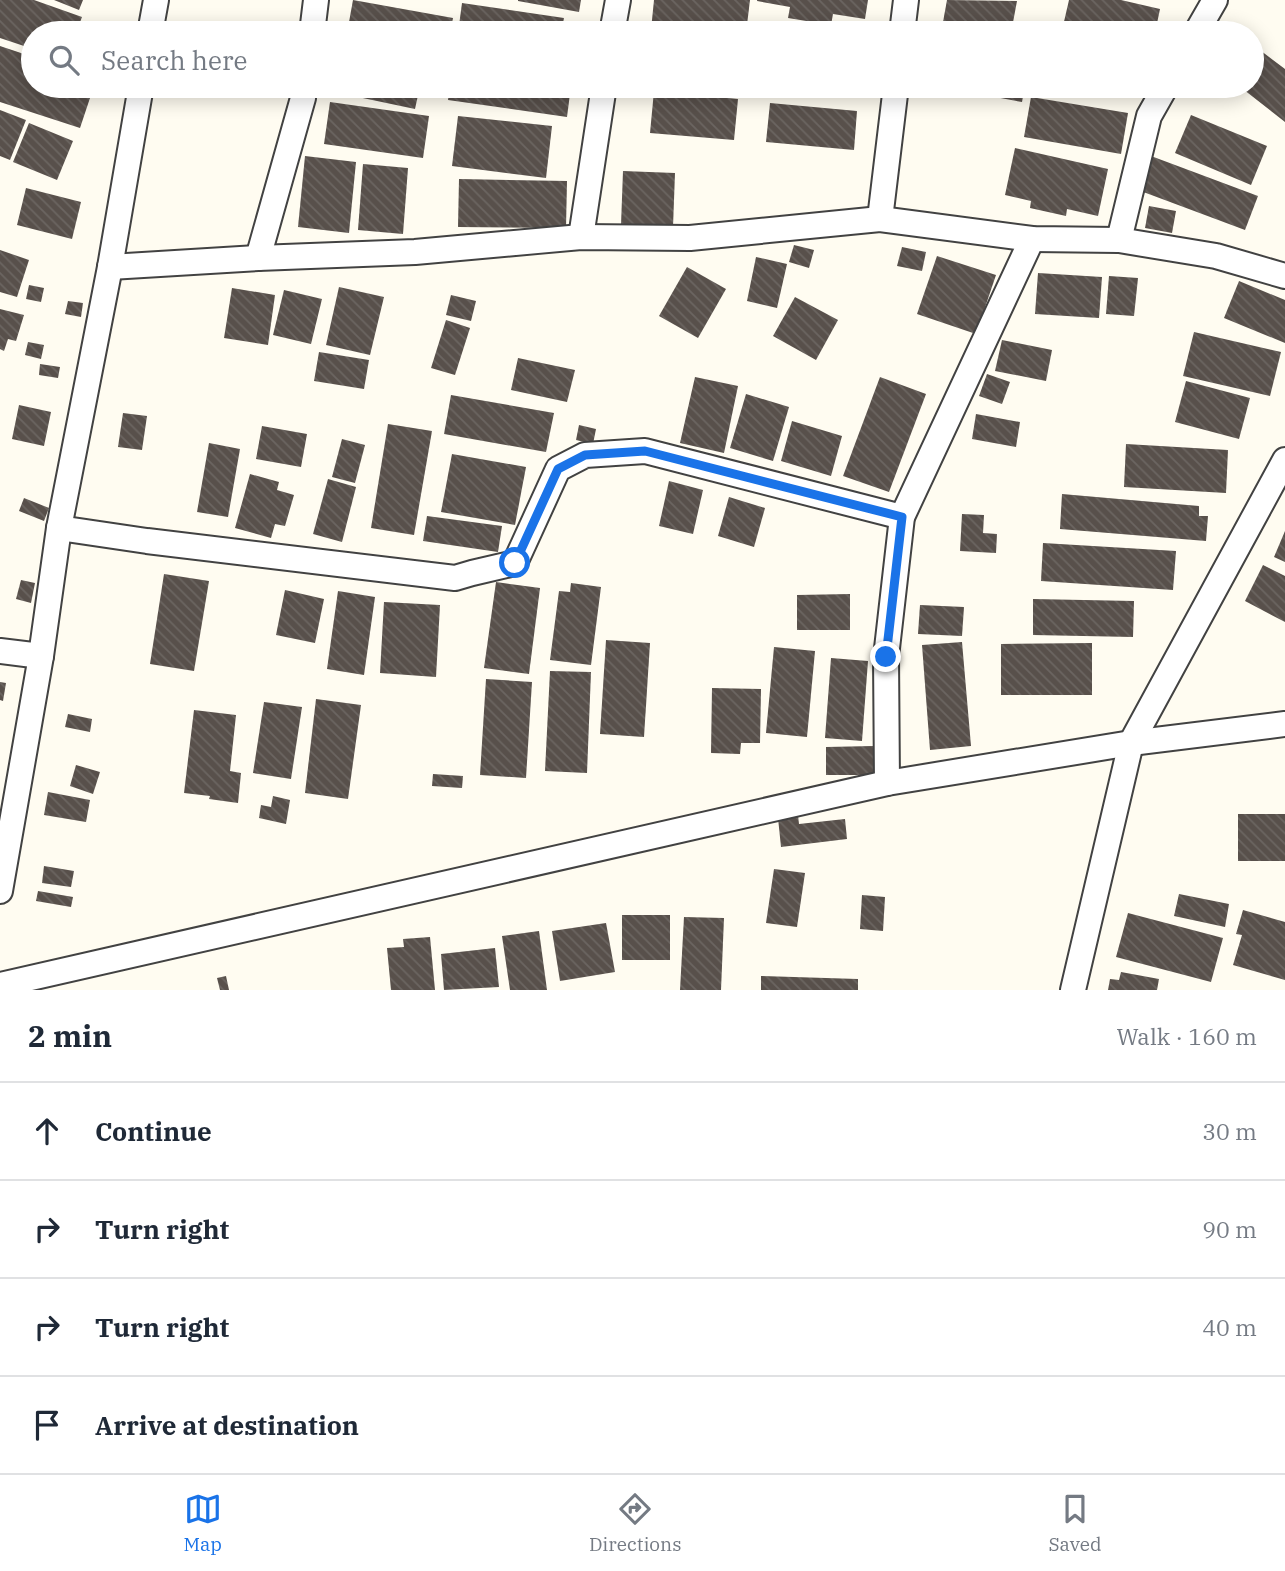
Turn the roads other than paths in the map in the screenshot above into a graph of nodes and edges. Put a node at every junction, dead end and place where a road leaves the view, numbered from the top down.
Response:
1 (156, 0) edge
2 (316, 0) edge
3 (618, 0) edge
4 (906, 0) edge
5 (1215, 0) edge
6 (152, 21) edge
7 (313, 21) edge
8 (614, 21) edge
9 (903, 21) edge
10 (1203, 21) edge
11 (139, 98) edge
12 (303, 98) edge
13 (602, 98) edge
14 (895, 98) edge
15 (1159, 98) edge
16 (880, 219) junction
17 (581, 237) junction
18 (1032, 239) junction
19 (1119, 240) junction
20 (258, 258) junction
21 (110, 267) junction
22 (1285, 276) edge
23 (1285, 460) edge
24 (902, 517) junction
25 (59, 528) junction
26 (0, 651) edge
27 (41, 656) junction
28 (1285, 724) edge
29 (1131, 743) junction
30 (887, 783) junction
31 (0, 891) edge
32 (0, 985) edge
33 (1073, 990) edge

1 - 6 street
2 - 7 street
3 - 8 street
4 - 9 street
5 - 10 street
11 - 21 street
12 - 20 street
13 - 17 street
14 - 16 street
15 - 19 street
16 - 17 street
16 - 18 street
17 - 20 street
18 - 19 street
18 - 24 street
19 - 22 street
20 - 21 street
21 - 25 street
23 - 29 street
24 - 25 street
24 - 30 street
25 - 27 street
26 - 27 street
27 - 31 street
28 - 29 street
29 - 30 street
29 - 33 street
30 - 32 street

